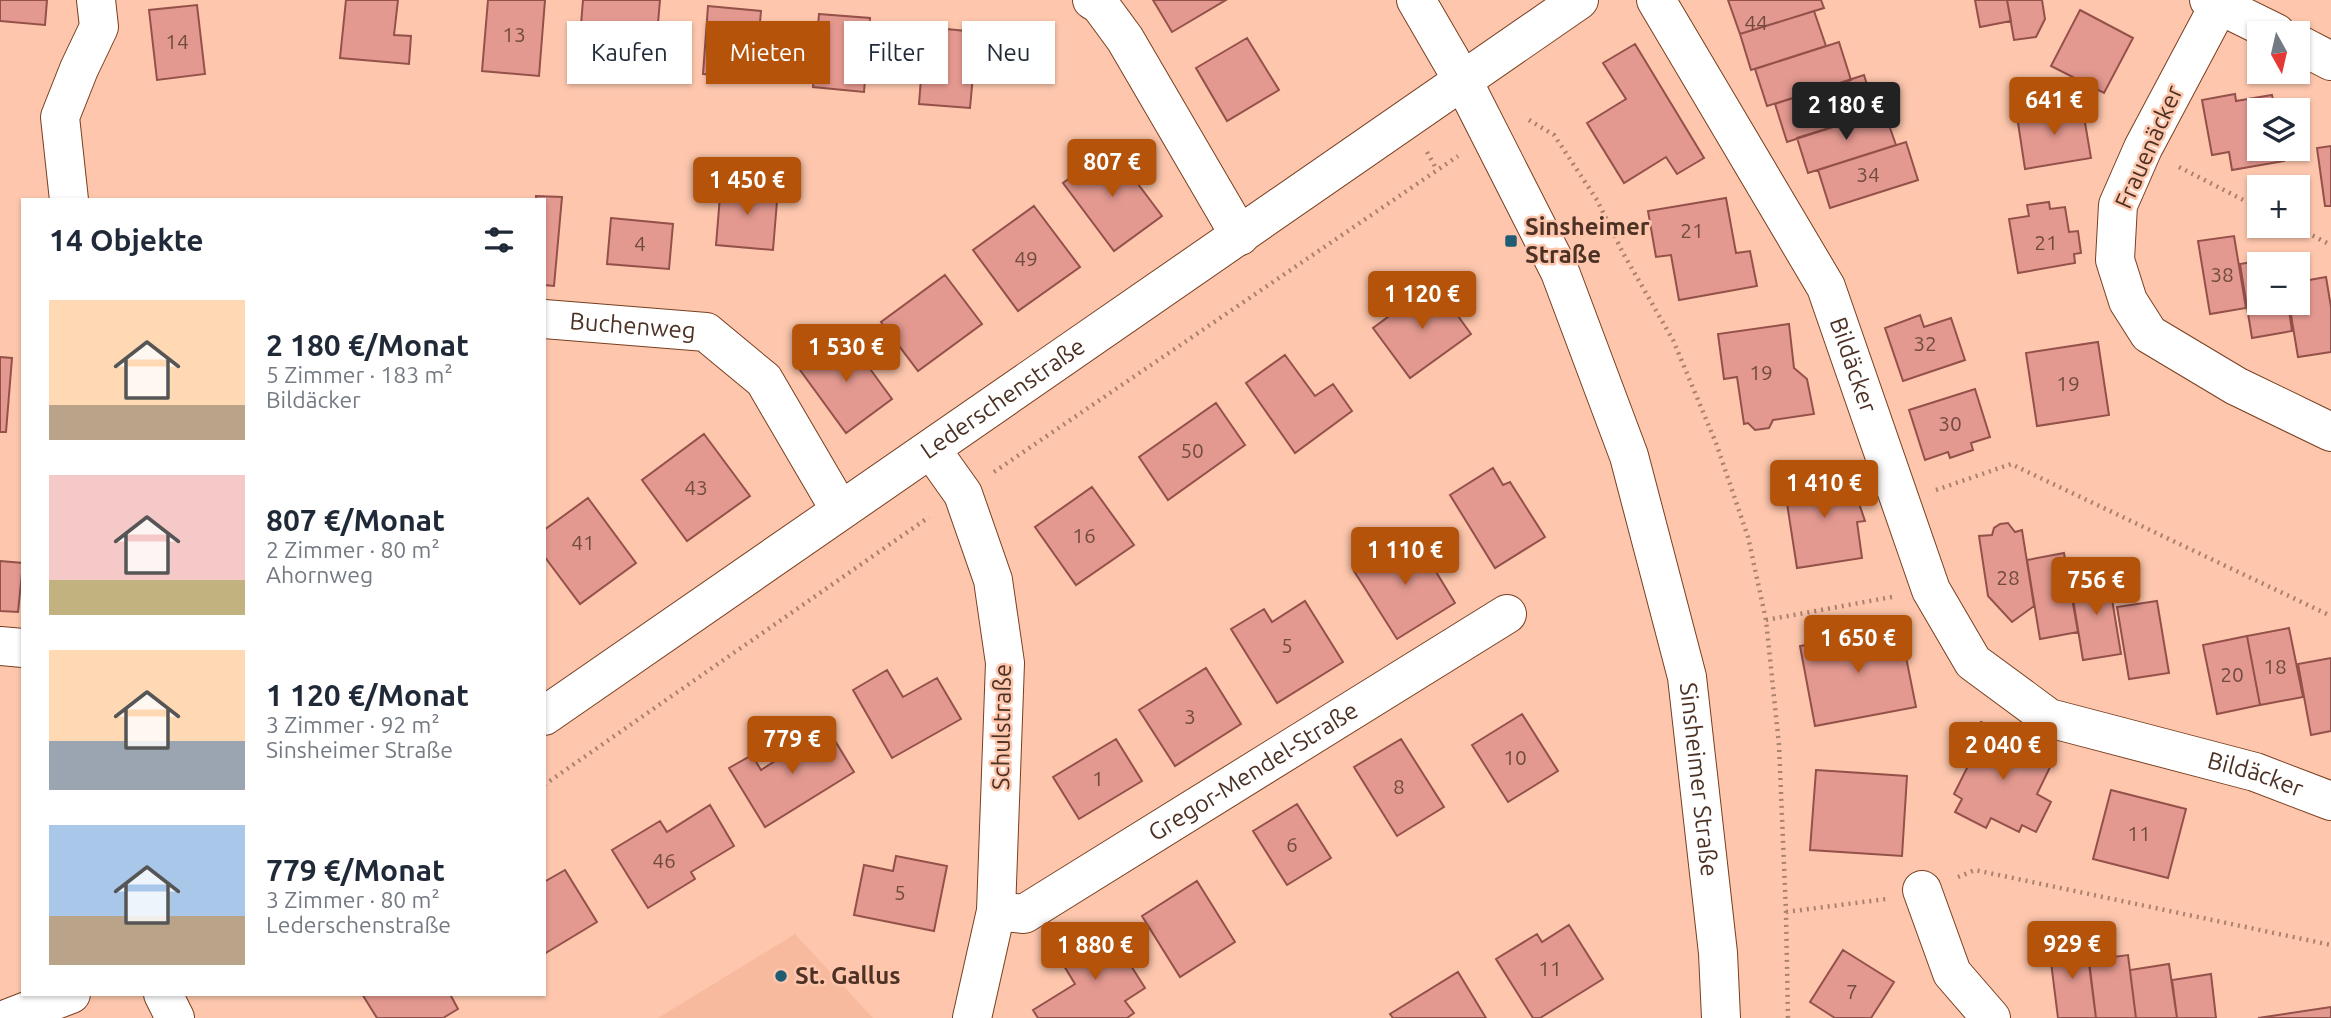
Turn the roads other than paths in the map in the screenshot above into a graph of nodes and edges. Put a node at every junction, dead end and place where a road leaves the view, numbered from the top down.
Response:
1 (96, 0) edge
2 (1092, 0) edge
3 (1416, 0) edge
4 (1579, 0) edge
5 (1656, 0) edge
6 (2214, 2) edge
7 (2252, 21) edge
8 (2310, 50) edge
9 (2331, 61) edge
10 (1463, 81) junction
11 (69, 198) edge
12 (1240, 236) junction
13 (546, 319) edge
14 (2331, 432) edge
15 (931, 449) junction
16 (840, 510) junction
17 (1507, 614) dead end
18 (0, 646) edge
19 (21, 648) edge
20 (546, 715) edge
21 (2331, 801) edge
22 (1923, 890) road end
23 (996, 911) junction
24 (66, 996) edge
25 (164, 996) edge
26 (9, 1018) edge
27 (175, 1018) edge
28 (972, 1018) edge
29 (1721, 1018) edge
30 (1991, 1018) edge

1 - 11 street
2 - 12 street
3 - 10 street, Sinsheimer Straße
4 - 10 street, Lederschenstraße
5 - 21 street, Bildäcker
6 - 7 street
6 - 14 street, Frauenäcker
8 - 9 street
10 - 12 street, Lederschenstraße
10 - 29 street, Sinsheimer Straße
12 - 15 street, Lederschenstraße
13 - 16 street, Buchenweg
15 - 16 street, Lederschenstraße
15 - 23 street, Schulstraße
16 - 20 street, Lederschenstraße
17 - 23 street, Gregor-Mendel-Straße
18 - 19 street
22 - 30 street
23 - 28 street, Schulstraße
24 - 26 street
25 - 27 street

